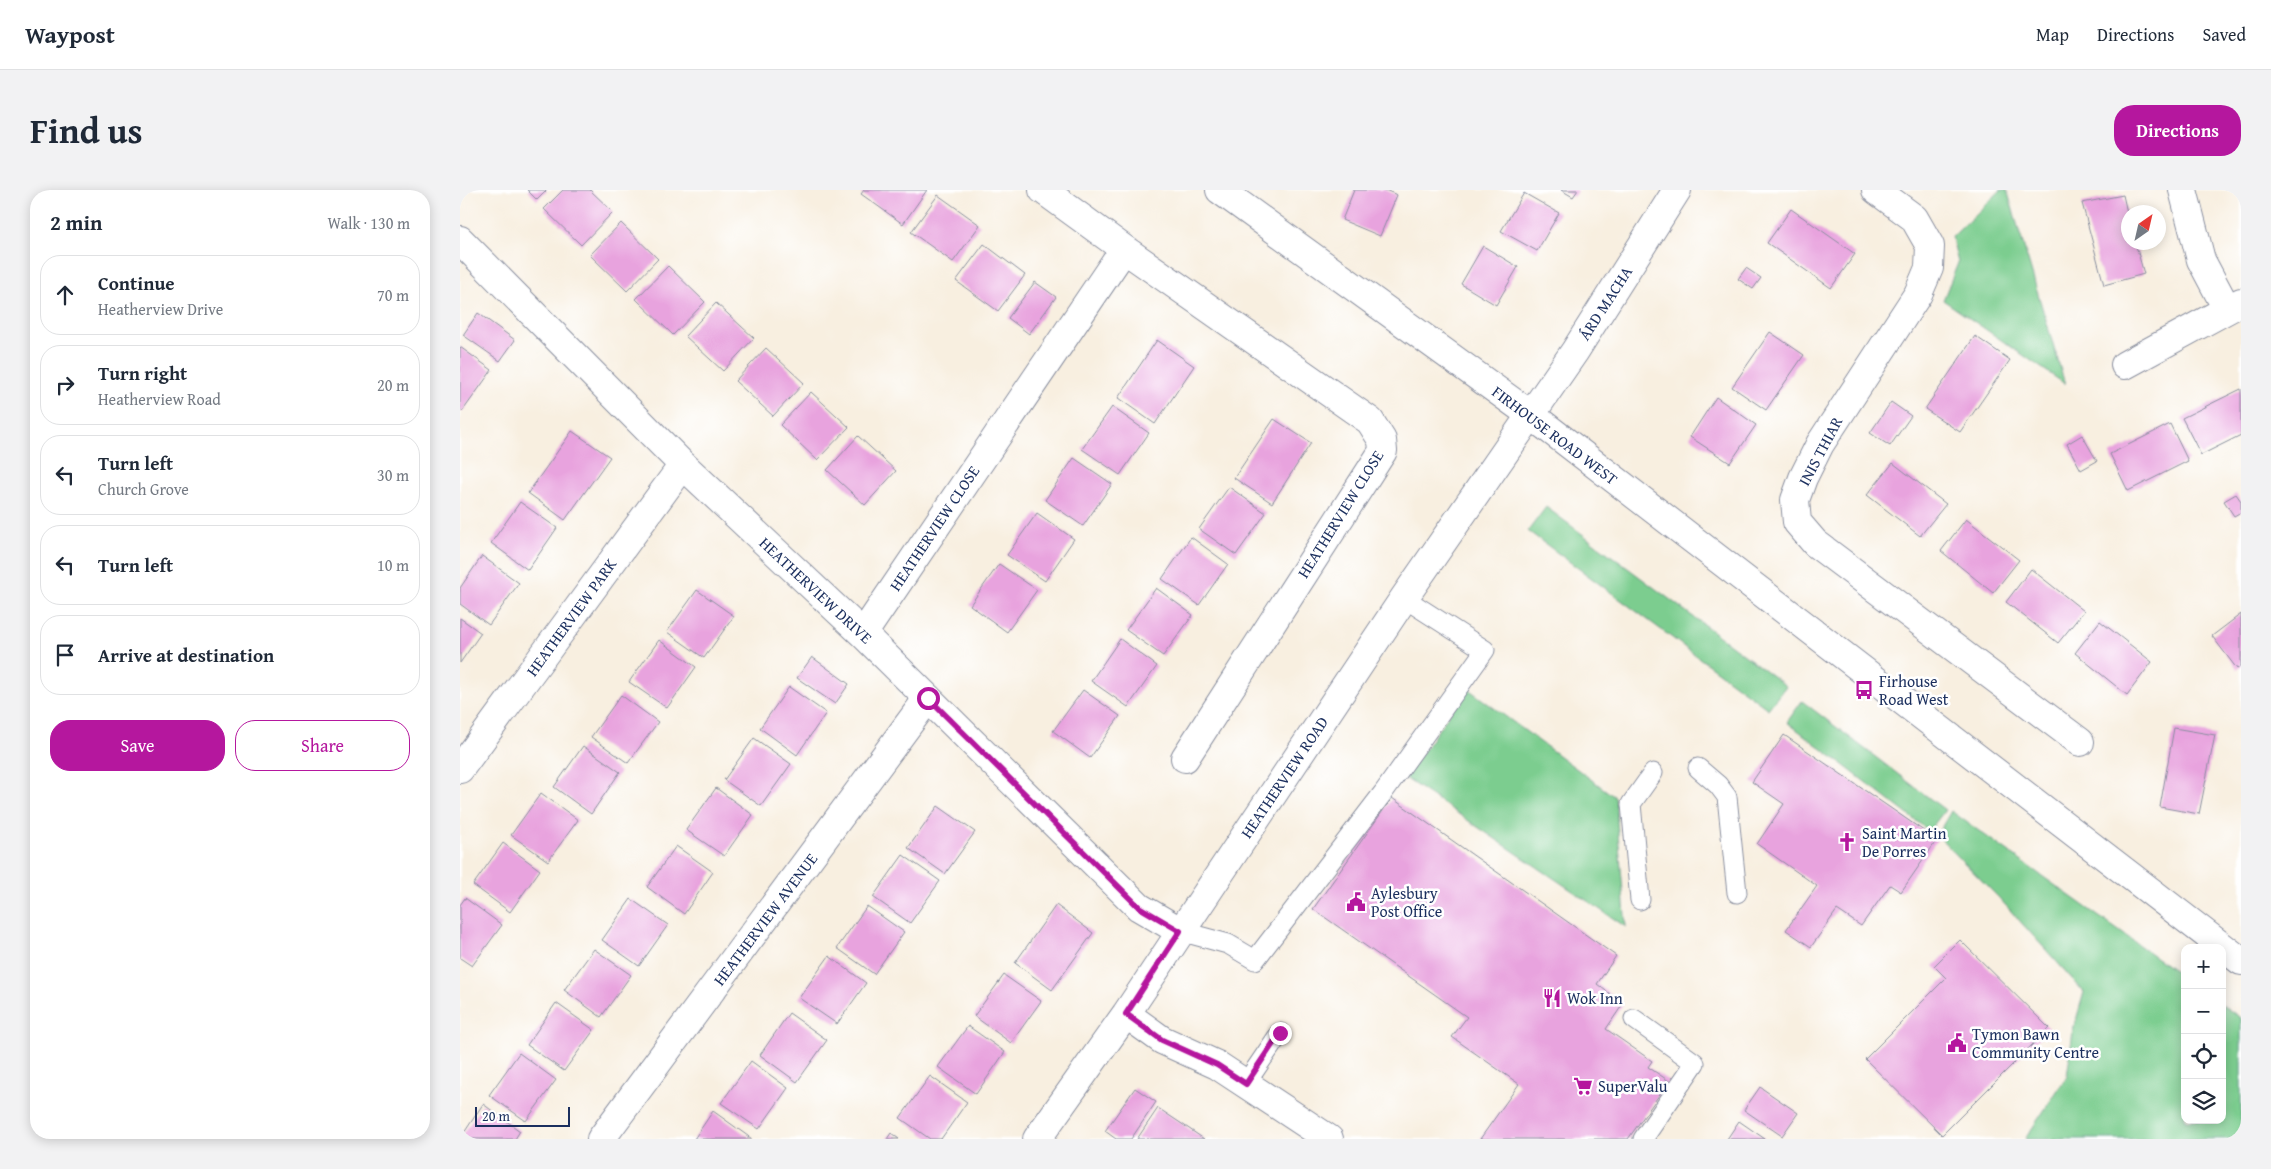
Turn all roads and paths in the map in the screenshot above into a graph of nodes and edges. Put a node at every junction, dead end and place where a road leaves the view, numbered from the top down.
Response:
1 (1043, 190) edge
2 (1220, 190) edge
3 (1677, 190) edge
4 (1876, 190) edge
5 (2183, 190) edge
6 (460, 240) edge
7 (1124, 249) junction
8 (2234, 306) edge
9 (2125, 365) dead end
10 (1531, 415) junction
11 (683, 465) junction
12 (1404, 598) junction
13 (863, 634) junction
14 (928, 698) junction
15 (2080, 742) dead end
16 (1185, 758) dead end
17 (1698, 768) dead end
18 (460, 769) edge
19 (1653, 773) dead end
20 (1737, 893) dead end
21 (1640, 900) dead end
22 (1180, 931) junction
23 (2241, 961) edge
24 (1126, 1014) junction
25 (1634, 1019) dead end
26 (1280, 1033) dead end
27 (1246, 1084) junction
28 (601, 1139) edge
29 (1037, 1139) edge
30 (1330, 1139) edge
31 (1643, 1139) edge

1 - 7 street, HEATHERVIEW CLOSE
2 - 10 street, FIRHOUSE ROAD WEST
3 - 10 street, ÁRD MACHA
4 - 15 street, INIS THIAR
5 - 8 street
6 - 11 street, HEATHERVIEW DRIVE
7 - 13 street, HEATHERVIEW CLOSE
7 - 16 street, HEATHERVIEW CLOSE
8 - 9 street
10 - 12 street, HEATHERVIEW ROAD
10 - 23 street, FIRHOUSE ROAD WEST
11 - 13 street, HEATHERVIEW DRIVE
11 - 18 street, HEATHERVIEW PARK
12 - 22 street, HEATHERVIEW ROAD
12 - 22 lane
13 - 14 street, HEATHERVIEW DRIVE
14 - 22 street, HEATHERVIEW DRIVE
14 - 28 street, HEATHERVIEW AVENUE
17 - 20 lane
19 - 21 lane
22 - 24 street, HEATHERVIEW ROAD
24 - 27 street
24 - 29 street, HEATHERVIEW ROAD
25 - 31 lane
26 - 27 lane
27 - 30 street

